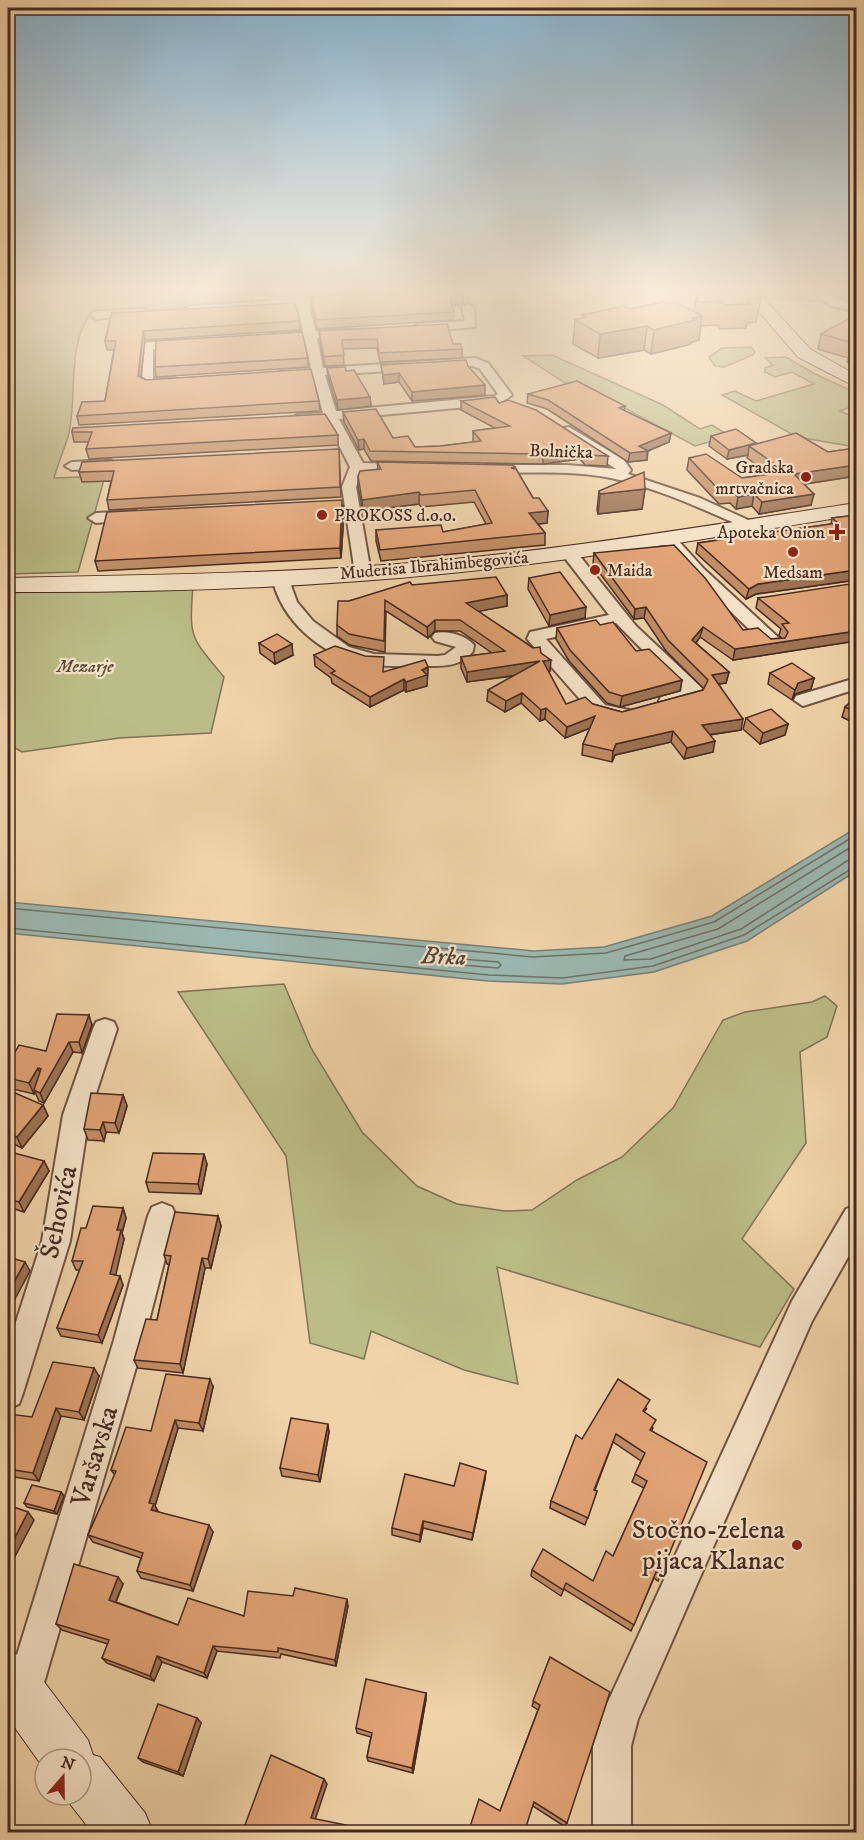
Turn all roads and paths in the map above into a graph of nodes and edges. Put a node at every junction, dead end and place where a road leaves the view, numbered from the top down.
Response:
1 (147, 377) edge
2 (320, 377) edge
3 (492, 377) edge
4 (184, 381) edge
5 (499, 400) junction
6 (520, 407) edge
7 (332, 417) junction
8 (284, 420) edge
9 (558, 425) edge
10 (130, 463) edge
11 (72, 466) dead end
12 (357, 467) junction
13 (417, 468) edge
14 (477, 469) edge
15 (619, 475) junction
16 (854, 512) edge
17 (154, 515) edge
18 (96, 518) dead end
19 (751, 525) junction
20 (669, 540) junction
21 (569, 553) junction
22 (363, 573) junction
23 (280, 577) junction
24 (8, 585) edge
25 (621, 617) junction
26 (441, 637) dead end
27 (774, 643) edge
28 (856, 682) edge
29 (803, 700) dead end
30 (105, 1029) dead end
31 (162, 1216) dead end
32 (856, 1218) edge
33 (8, 1394) edge
34 (15, 1685) edge
35 (60, 1747) edge
36 (93, 1791) edge
37 (126, 1833) edge
38 (612, 1833) edge

1 - 4 street
2 - 7 street
3 - 5 street
5 - 6 street, Bolnička
5 - 7 street
7 - 8 street
7 - 12 street
9 - 15 street, Bolnička
10 - 11 street
12 - 13 street
12 - 22 street
14 - 15 street, Bolnička
15 - 19 street, Bolnička
16 - 19 main road, Muderisa Ibrahimbegovića
17 - 18 street
19 - 20 main road, Muderisa Ibrahimbegovića
20 - 21 main road, Muderisa Ibrahimbegovića
20 - 27 street
21 - 22 main road, Muderisa Ibrahimbegovića
21 - 25 street
22 - 23 main road, Muderisa Ibrahimbegovića
23 - 24 main road, Muderisa Ibrahimbegovića
23 - 26 street
25 - 25 street
28 - 29 street
30 - 33 street, Šehovića
31 - 34 street, Varšavska
32 - 38 street
34 - 35 main road
36 - 37 main road

